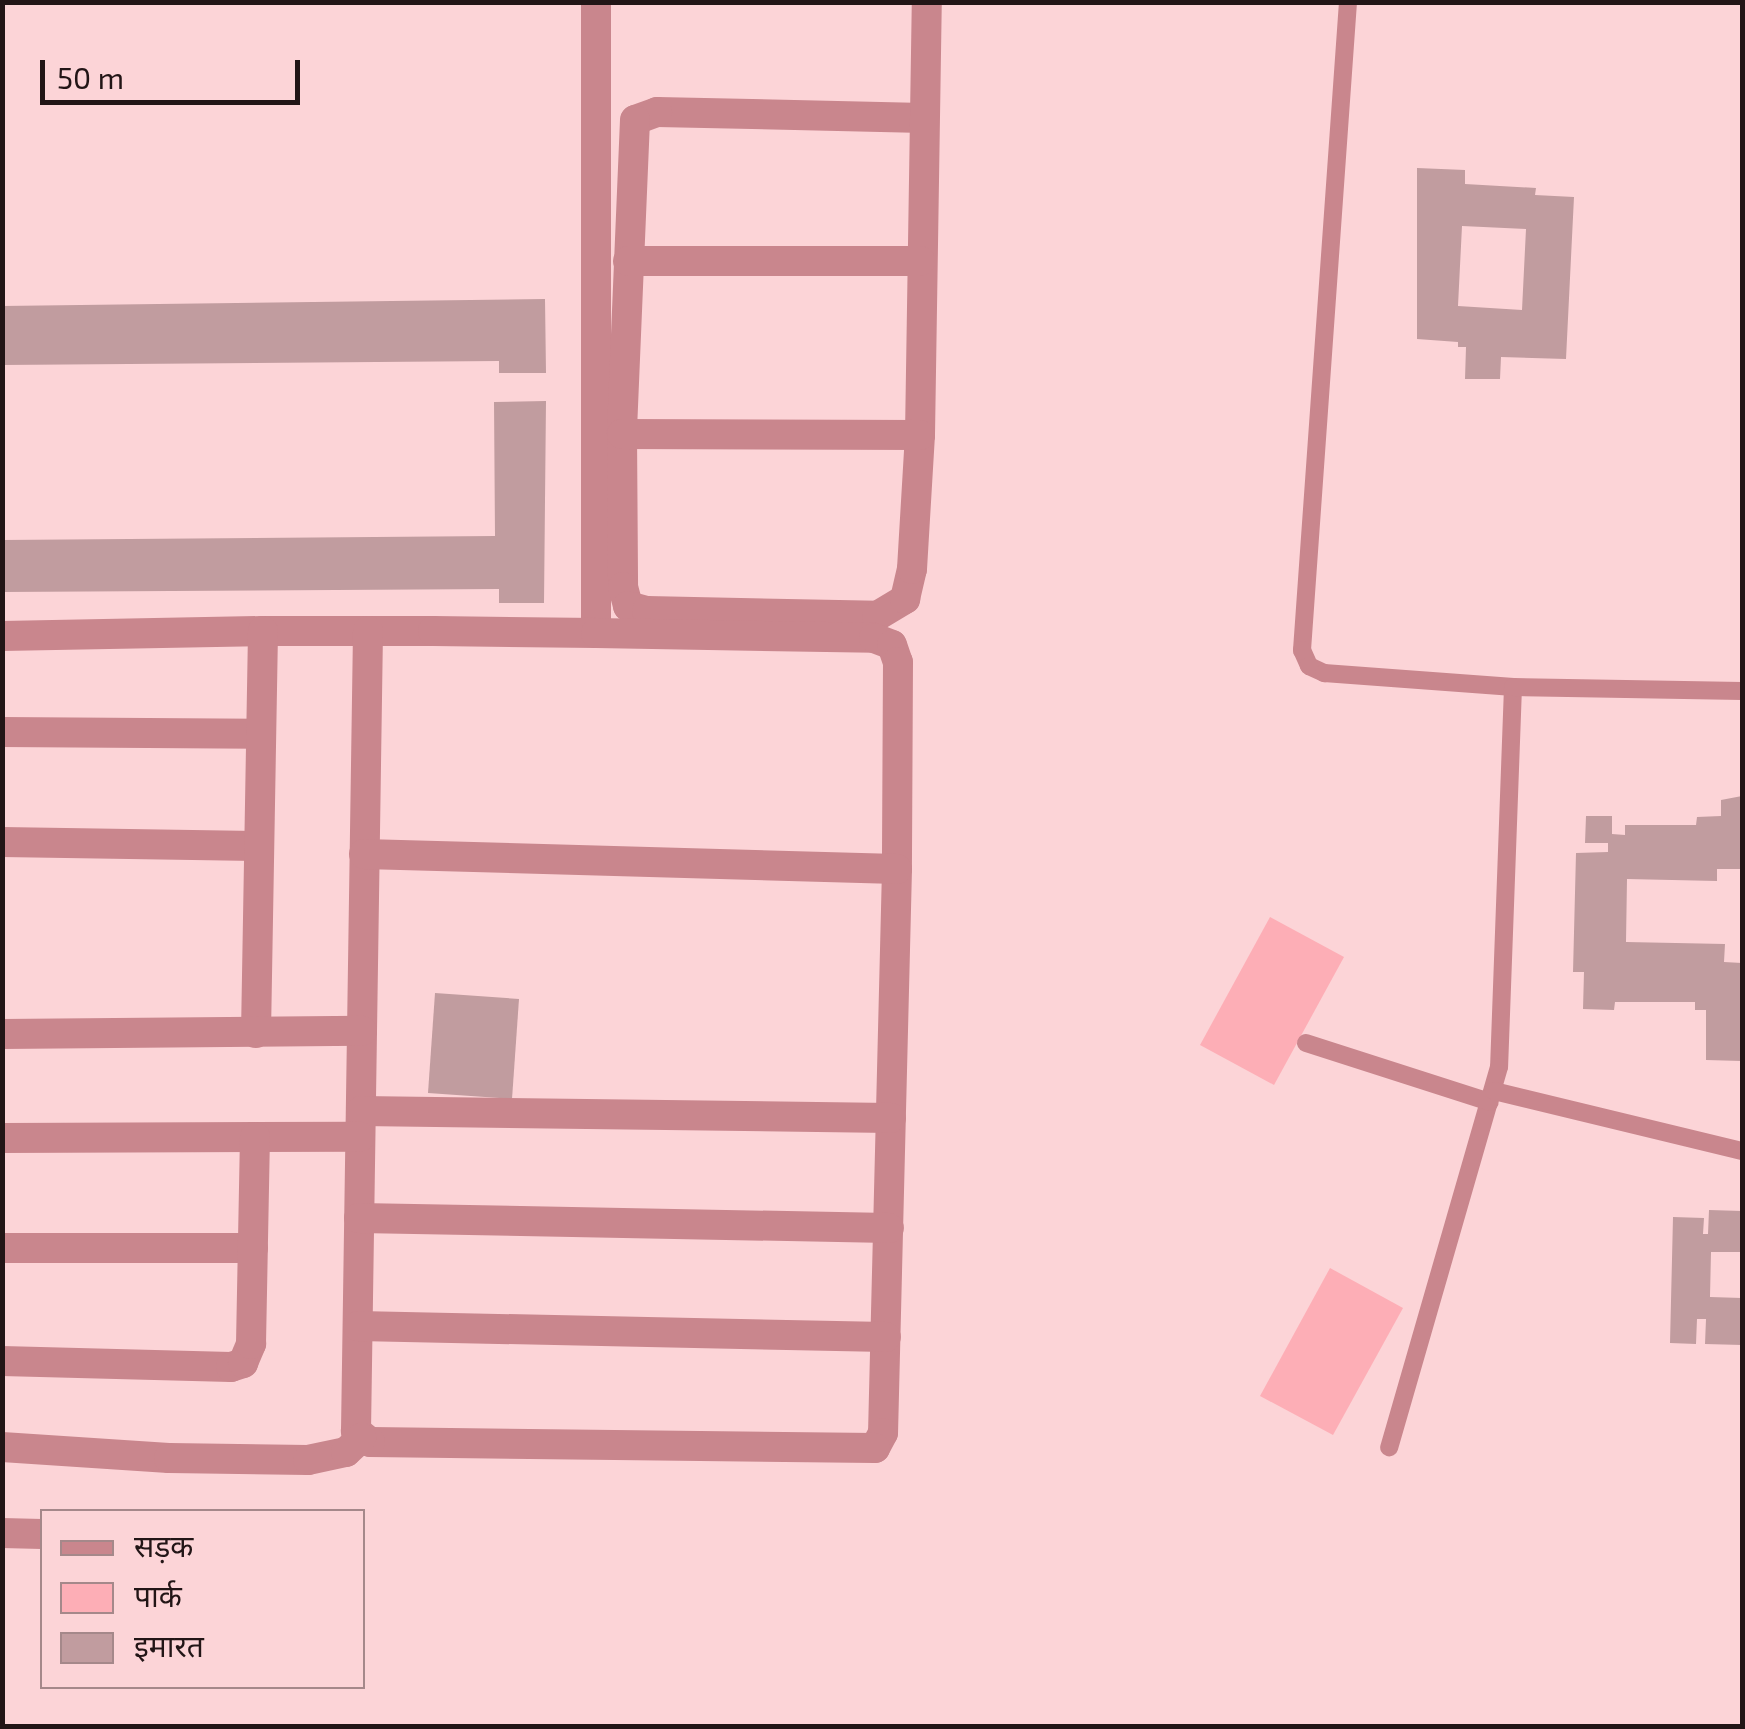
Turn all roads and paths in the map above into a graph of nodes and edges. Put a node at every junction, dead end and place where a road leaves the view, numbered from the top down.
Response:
1 (596, 2) edge
2 (927, 2) edge
3 (1348, 2) edge
4 (924, 118) junction
5 (628, 261) junction
6 (920, 261) junction
7 (622, 434) junction
8 (920, 436) junction
9 (262, 631) junction
10 (368, 631) junction
11 (596, 632) junction
12 (2, 636) edge
13 (1513, 687) junction
14 (1742, 690) edge
15 (2, 732) edge
16 (261, 734) junction
17 (2, 842) edge
18 (259, 846) junction
19 (364, 854) junction
20 (897, 869) junction
21 (256, 1032) junction
22 (362, 1032) junction
23 (2, 1034) edge
24 (1306, 1044) dead end
25 (1492, 1096) junction
26 (891, 1118) junction
27 (360, 1124) junction
28 (255, 1136) junction
29 (2, 1138) edge
30 (1742, 1151) edge
31 (359, 1218) junction
32 (889, 1228) junction
33 (2, 1248) edge
34 (253, 1248) junction
35 (358, 1326) junction
36 (886, 1336) junction
37 (2, 1361) edge
38 (361, 1438) junction
39 (2, 1446) edge
40 (1389, 1447) dead end
41 (2, 1533) edge
42 (40, 1534) edge

1 - 11 street
2 - 4 street
3 - 13 lane
4 - 5 street
4 - 6 street
5 - 6 street
5 - 7 street
6 - 8 street
7 - 8 street
7 - 8 street
9 - 10 street
9 - 12 street
9 - 16 street
10 - 11 street
10 - 19 street
11 - 20 street
13 - 14 lane
13 - 25 lane
15 - 16 street
16 - 18 street
17 - 18 street
18 - 21 street
19 - 20 street
19 - 22 street
20 - 26 street
21 - 22 street
21 - 23 street
22 - 27 street
24 - 25 lane
25 - 30 lane
25 - 40 lane
26 - 27 street
26 - 32 street
27 - 28 street
27 - 31 street
28 - 29 street
28 - 34 street
31 - 32 street
31 - 35 street
32 - 36 street
33 - 34 street
34 - 37 street
35 - 36 street
35 - 38 street
36 - 38 street
38 - 39 street
41 - 42 street

